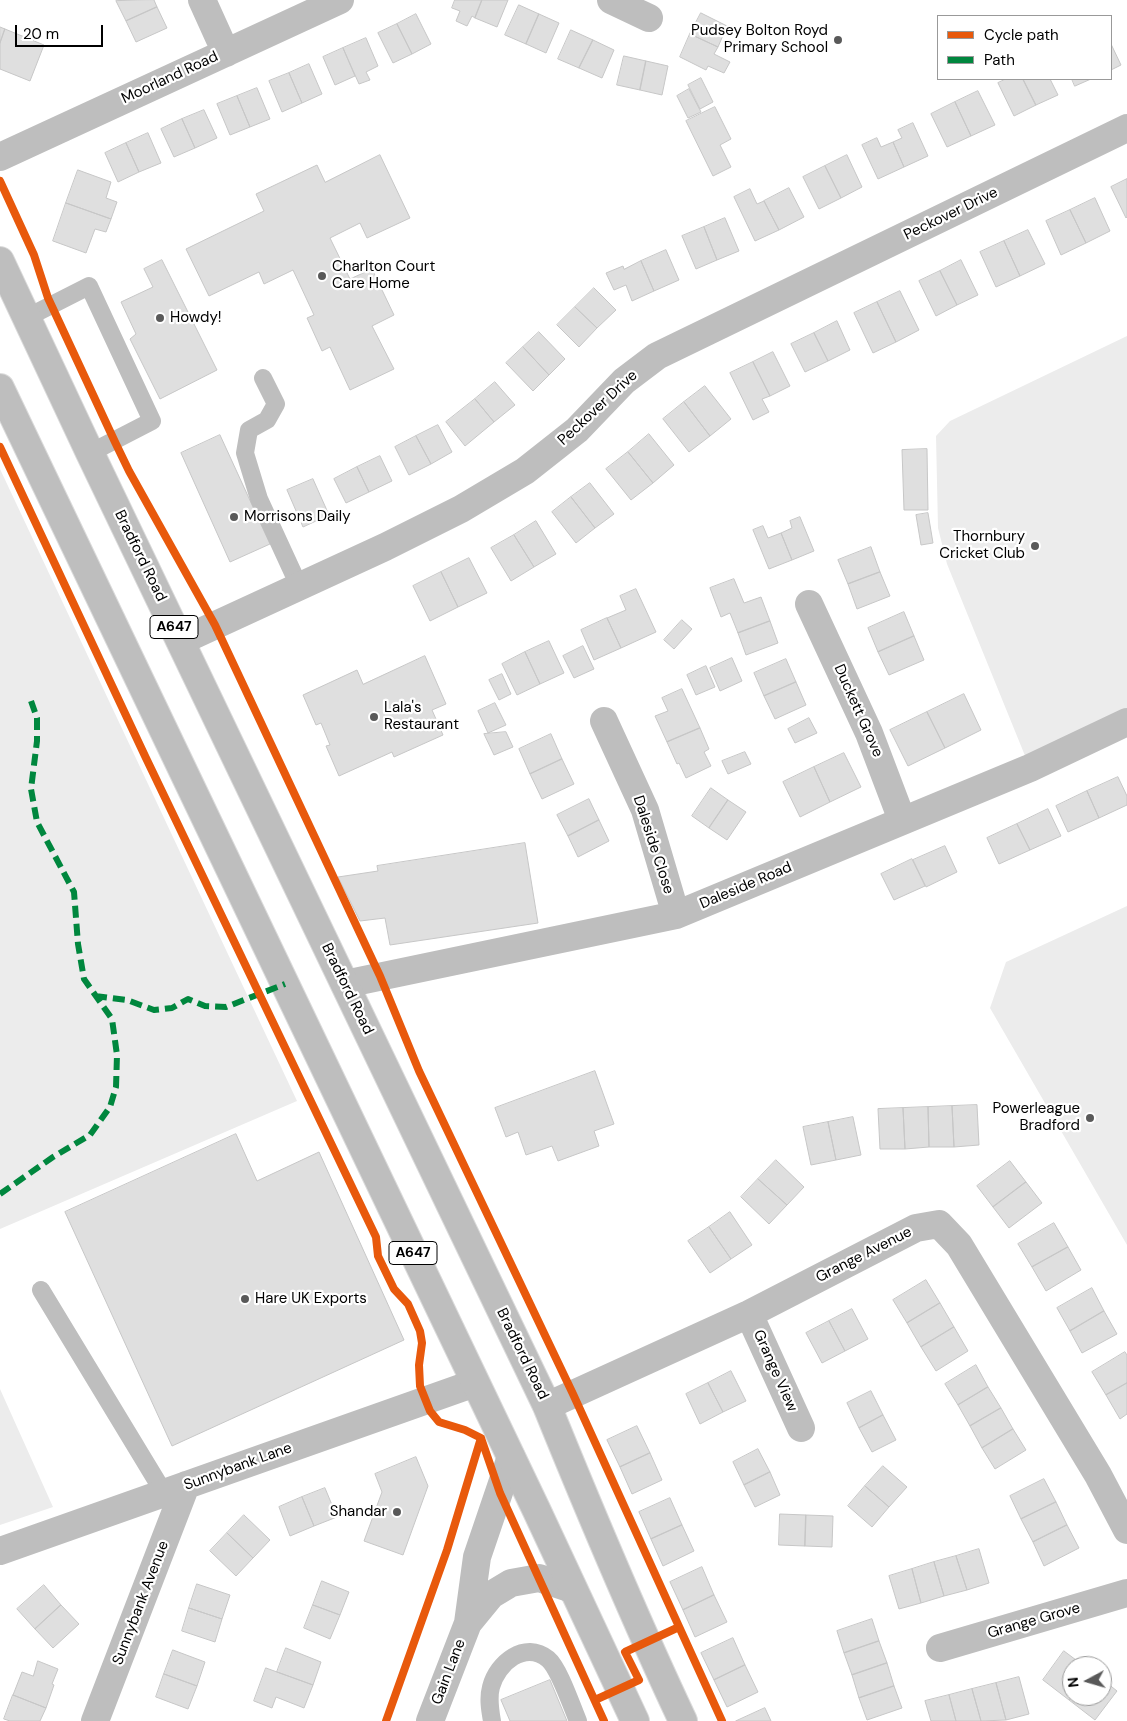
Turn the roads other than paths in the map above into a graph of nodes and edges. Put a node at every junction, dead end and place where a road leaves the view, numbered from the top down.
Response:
1 (202, 0) edge
2 (340, 0) edge
3 (611, 0) edge
4 (649, 18) dead end
5 (226, 53) junction
6 (1127, 128) edge
7 (0, 157) edge
8 (0, 261) edge
9 (26, 318) junction
10 (263, 378) dead end
11 (0, 388) edge
12 (90, 453) junction
13 (299, 586) junction
14 (809, 604) dead end
15 (181, 641) junction
16 (604, 721) dead end
17 (1127, 722) edge
18 (902, 820) junction
19 (676, 915) junction
20 (345, 984) junction
21 (41, 1290) dead end
22 (749, 1314) junction
23 (475, 1383) junction
24 (547, 1406) junction
25 (801, 1428) dead end
26 (511, 1457) junction
27 (175, 1489) junction
28 (1127, 1530) edge
29 (0, 1551) edge
30 (572, 1588) junction
31 (1127, 1593) edge
32 (468, 1623) junction
33 (940, 1648) dead end
34 (95, 1721) edge
35 (430, 1721) edge
36 (492, 1721) edge
37 (578, 1721) edge
38 (635, 1721) edge
39 (683, 1721) edge

1 - 5 main road
2 - 5 main road, Moorland Road
3 - 4 main road
5 - 7 main road, Moorland Road
6 - 13 main road, Peckover Drive
8 - 9 main road, Bradford Road / A647
9 - 12 main road, Bradford Road / A647
9 - 12 lane
10 - 13 lane
11 - 23 main road, A647
12 - 15 main road, Bradford Road / A647
13 - 15 main road, Peckover Drive
14 - 18 main road, Duckett Grove
15 - 20 main road, Bradford Road / A647
16 - 19 main road, Daleside Close
17 - 18 main road, Daleside Road
18 - 19 main road, Daleside Road
19 - 20 main road, Daleside Road
20 - 24 main road, Bradford Road / A647
21 - 27 lane
22 - 24 main road, Grange Avenue
22 - 25 main road, Grange View
22 - 28 main road, Grange Avenue
23 - 26 main road, A647
23 - 27 main road, Sunnybank Lane
24 - 39 main road, Bradford Road / A647
26 - 30 main road, A647
26 - 32 main road, Gain Lane
27 - 29 main road, Sunnybank Lane
27 - 34 main road, Sunnybank Avenue
30 - 32 main road, Gain Lane
30 - 38 main road, A647
31 - 33 main road, Grange Grove
32 - 35 main road, Gain Lane
36 - 37 lane

